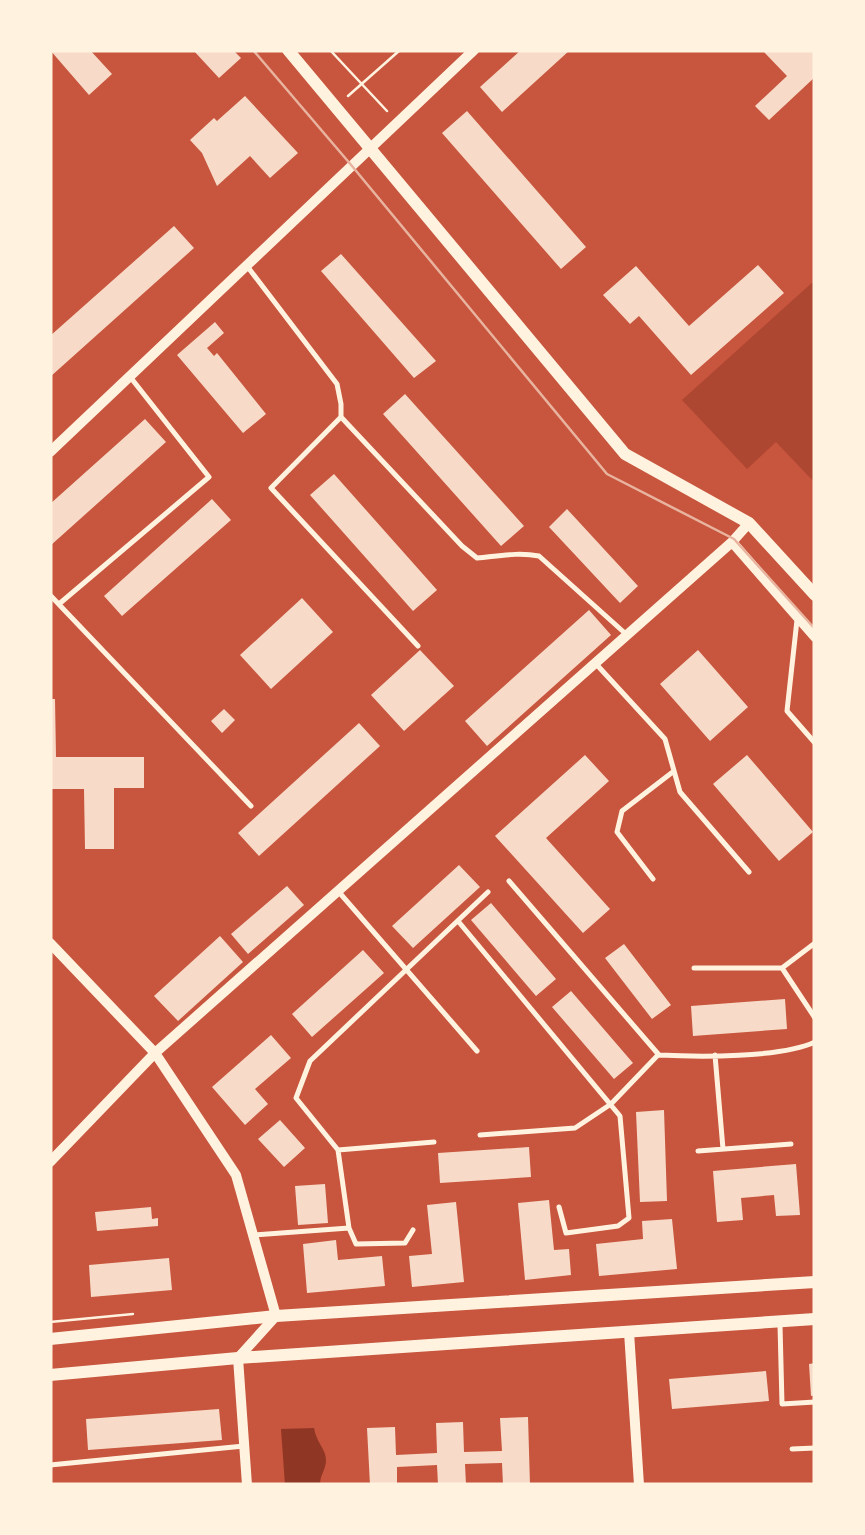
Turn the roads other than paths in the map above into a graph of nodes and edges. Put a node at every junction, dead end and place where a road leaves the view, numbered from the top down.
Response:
1 (288, 50) edge
2 (474, 50) edge
3 (372, 149) junction
4 (247, 266) junction
5 (130, 377) junction
6 (341, 417) junction
7 (50, 452) edge
8 (749, 523) junction
9 (732, 542) junction
10 (50, 595) edge
11 (815, 596) edge
12 (59, 604) junction
13 (797, 617) junction
14 (626, 635) junction
15 (815, 638) edge
16 (418, 646) dead end
17 (595, 663) junction
18 (815, 743) edge
19 (674, 771) junction
20 (250, 806) dead end
21 (749, 872) dead end
22 (653, 879) dead end
23 (509, 881) dead end
24 (338, 891) junction
25 (488, 892) dead end
26 (458, 921) junction
27 (815, 943) edge
28 (50, 944) edge
29 (694, 968) dead end
30 (782, 968) junction
31 (407, 970) junction
32 (815, 1018) edge
33 (815, 1042) edge
34 (477, 1051) dead end
35 (155, 1053) junction
36 (659, 1055) junction
37 (715, 1055) junction
38 (611, 1104) junction
39 (480, 1135) dead end
40 (434, 1142) dead end
41 (792, 1144) dead end
42 (722, 1149) junction
43 (338, 1150) junction
44 (698, 1151) dead end
45 (50, 1162) edge
46 (560, 1207) dead end
47 (349, 1228) junction
48 (413, 1230) dead end
49 (253, 1235) junction
50 (815, 1282) edge
51 (276, 1316) junction
52 (815, 1319) edge
53 (780, 1322) junction
54 (630, 1332) junction
55 (50, 1339) edge
56 (238, 1358) junction
57 (50, 1375) edge
58 (815, 1402) edge
59 (244, 1446) junction
60 (815, 1448) edge
61 (792, 1449) dead end
62 (50, 1465) edge
63 (247, 1485) edge
64 (638, 1485) edge

1 - 3 street
2 - 3 street
3 - 4 street
3 - 8 street
4 - 5 street
4 - 6 lane
5 - 7 street
5 - 12 lane
6 - 14 lane
6 - 16 lane
8 - 9 street
8 - 11 street
9 - 13 street
9 - 14 street
10 - 12 lane
12 - 20 lane
13 - 15 street
13 - 18 lane
14 - 17 street
17 - 19 lane
17 - 24 street
19 - 21 lane
19 - 22 lane
23 - 36 lane
24 - 31 lane
24 - 35 street
25 - 26 lane
26 - 31 lane
26 - 38 lane
27 - 30 lane
28 - 35 street
29 - 30 lane
30 - 32 lane
31 - 34 lane
31 - 43 lane
33 - 37 lane
35 - 45 street
35 - 49 street
36 - 37 lane
36 - 38 lane
37 - 42 lane
38 - 39 lane
38 - 46 lane
40 - 43 lane
41 - 42 lane
42 - 44 lane
43 - 47 lane
47 - 48 lane
47 - 49 lane
49 - 51 street
50 - 51 street
51 - 55 street
51 - 56 street
52 - 53 street
53 - 54 street
53 - 58 lane
54 - 56 street
54 - 64 street
56 - 57 street
56 - 59 street
59 - 62 lane
59 - 63 street
60 - 61 lane

